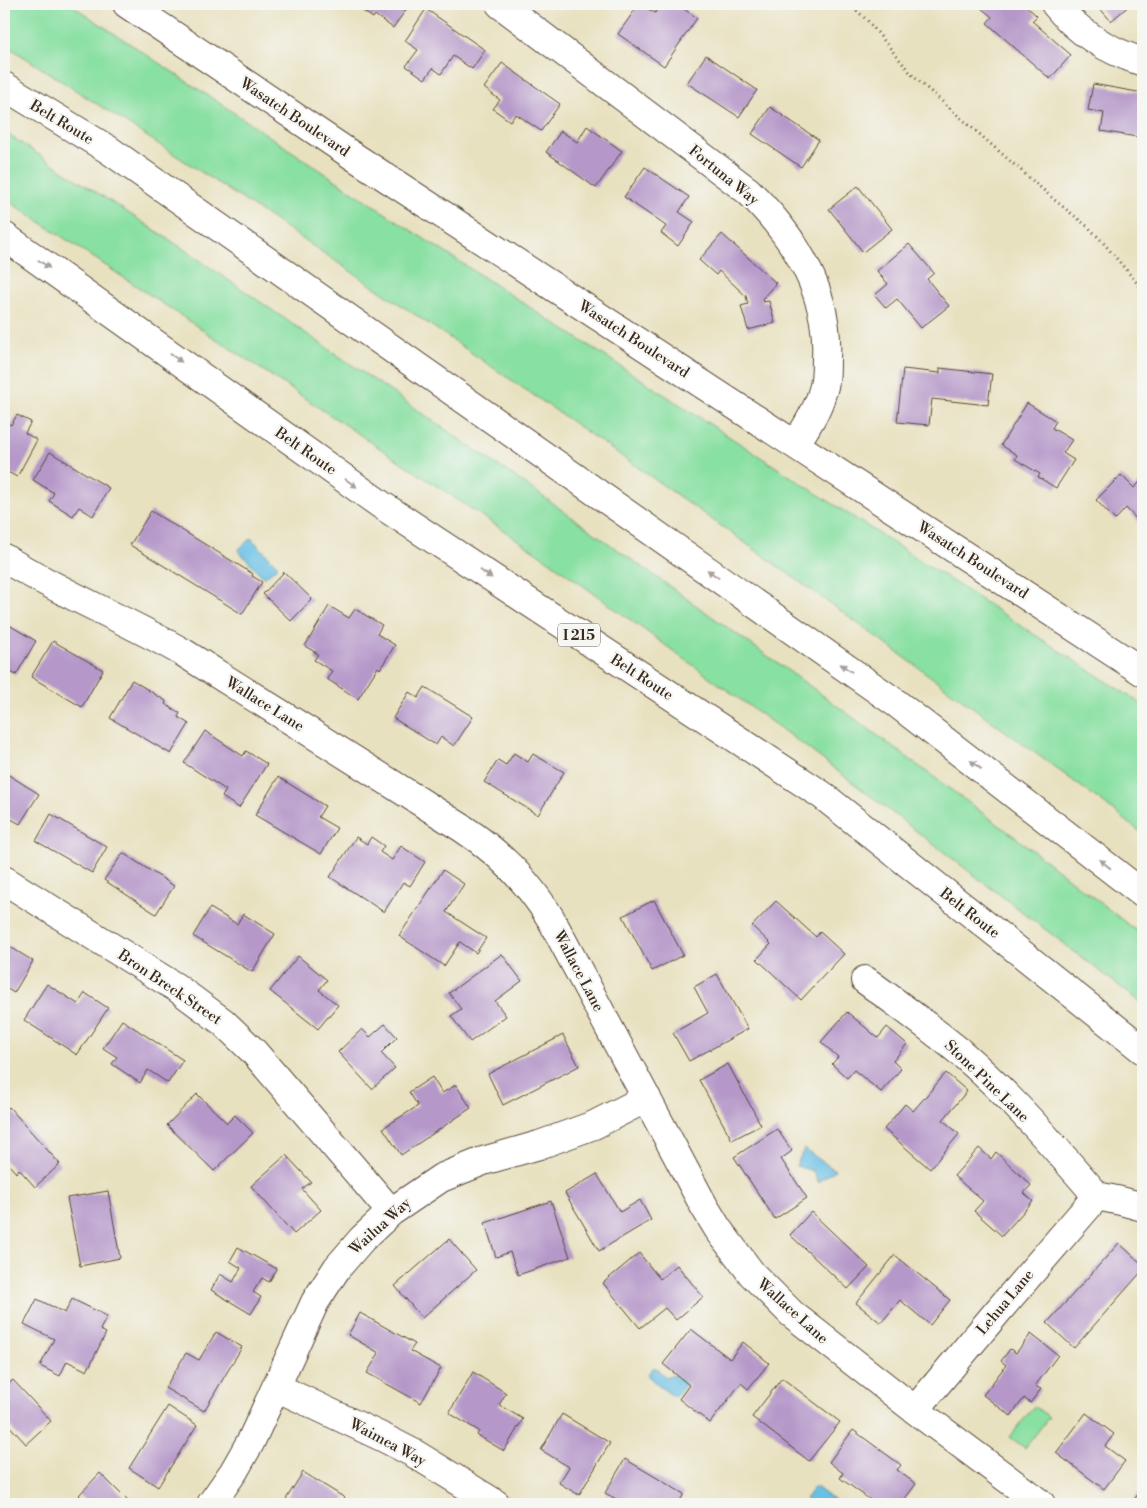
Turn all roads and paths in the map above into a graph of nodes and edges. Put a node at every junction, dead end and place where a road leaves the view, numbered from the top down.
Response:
1 (126, 4) edge
2 (500, 4) edge
3 (849, 4) edge
4 (1055, 4) edge
5 (1143, 62) edge
6 (4, 86) edge
7 (4, 236) edge
8 (1143, 290) edge
9 (796, 444) junction
10 (4, 558) edge
11 (1143, 672) edge
12 (4, 880) edge
13 (1143, 894) edge
14 (865, 980) dead end
15 (1143, 1050) edge
16 (647, 1098) junction
17 (1097, 1196) junction
18 (1143, 1207) edge
19 (391, 1212) junction
20 (276, 1387) junction
21 (915, 1410) junction
22 (211, 1504) edge
23 (496, 1504) edge
24 (1041, 1504) edge

1 - 9 main road, Wasatch Boulevard
2 - 9 main road, Fortuna Way
3 - 8 path
4 - 5 main road
13 -> 6 main road, Belt Route
7 -> 15 main road, Belt Route / I 215
9 - 11 main road, Wasatch Boulevard
10 - 16 main road, Wallace Lane
12 - 19 main road, Bron Breck Street
14 - 17 main road, Stone Pine Lane
16 - 19 main road, Wailua Way
16 - 21 main road, Wallace Lane
17 - 18 main road
17 - 21 main road, Lehua Lane
19 - 20 main road, Wailua Way
20 - 22 main road, Wailua Way
20 - 23 main road, Waimea Way
21 - 24 main road, Wallace Lane

